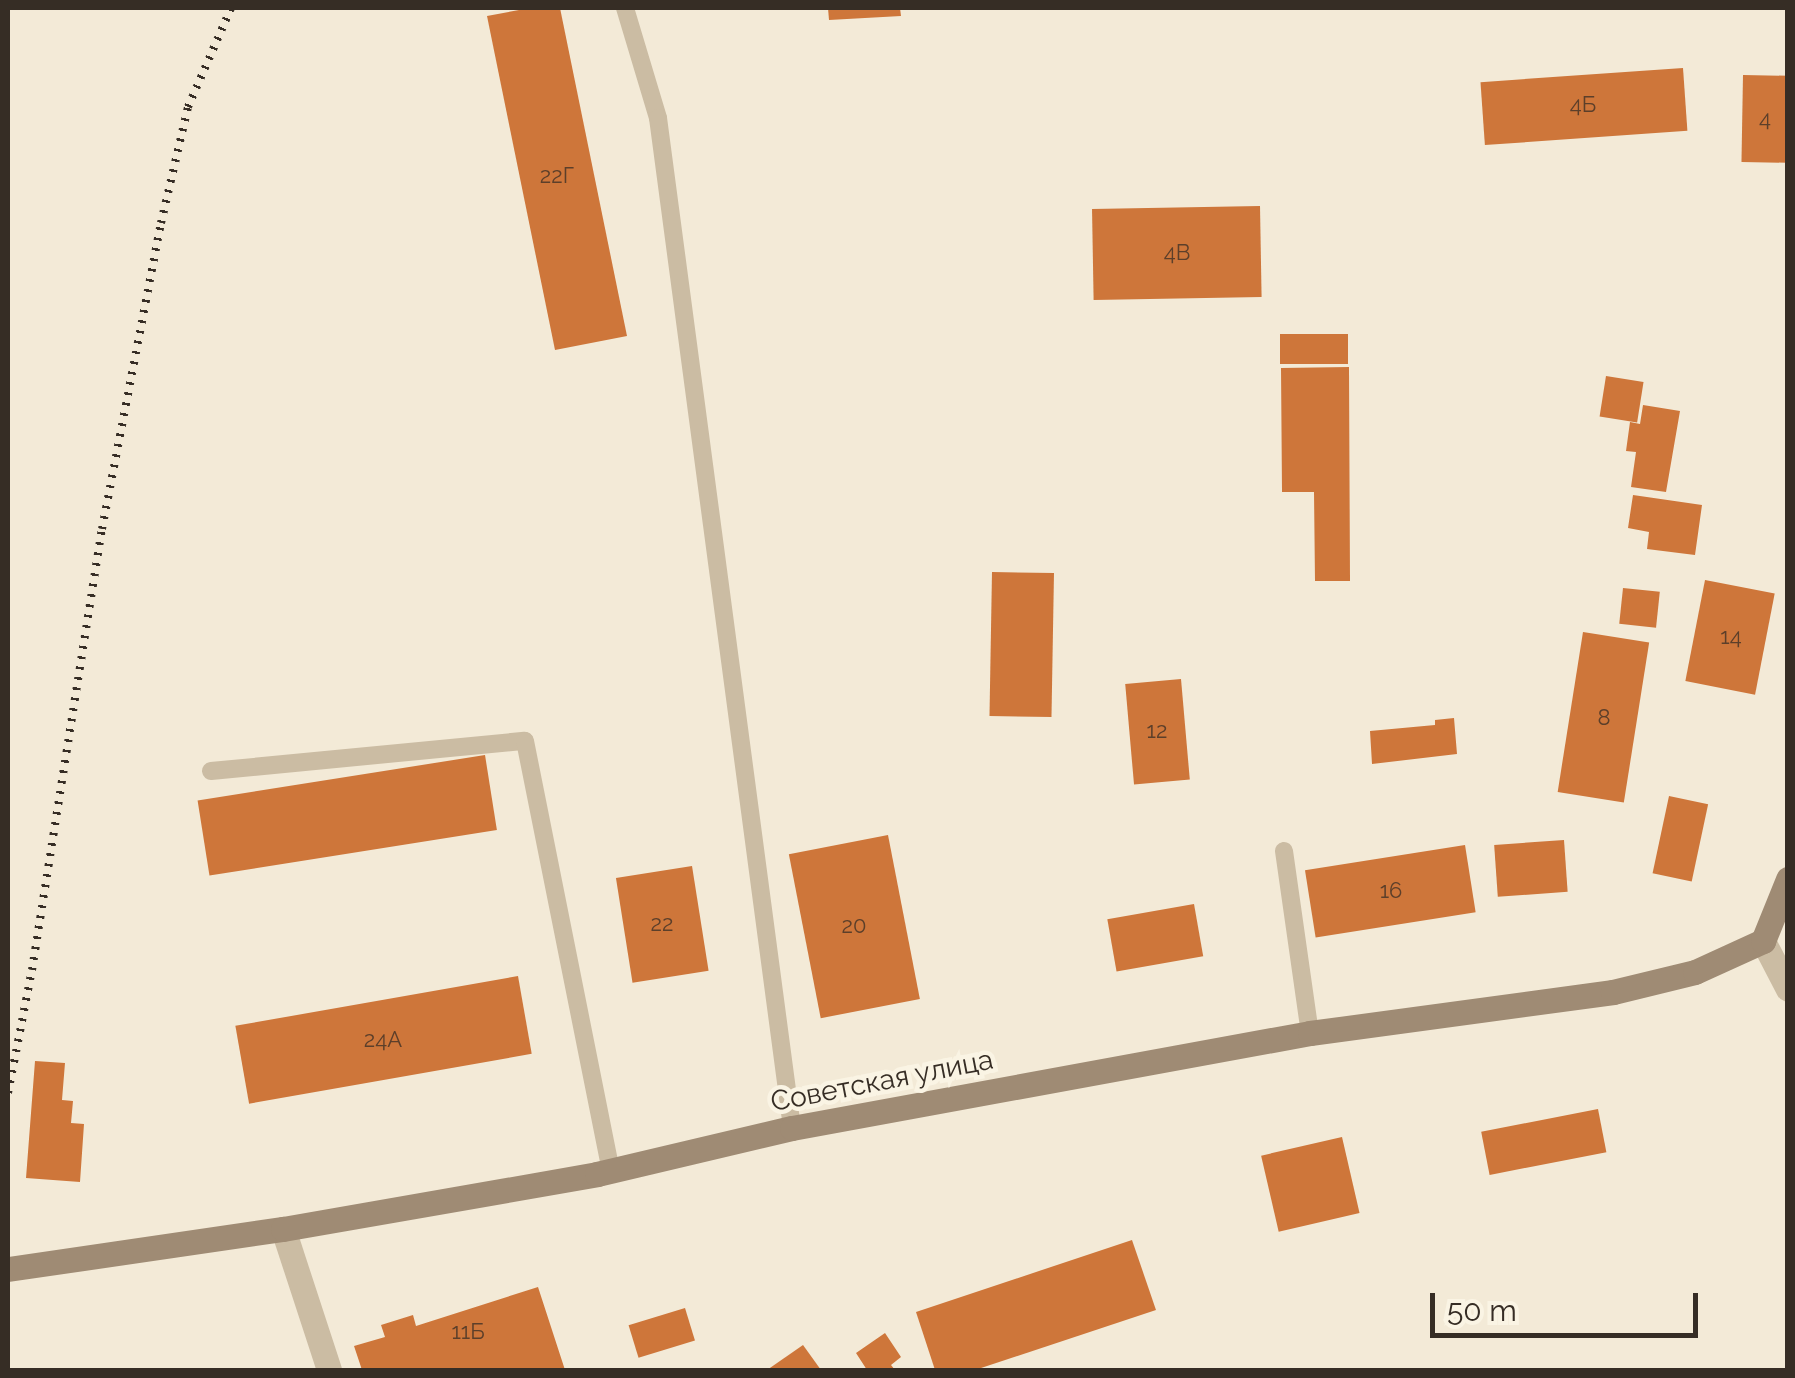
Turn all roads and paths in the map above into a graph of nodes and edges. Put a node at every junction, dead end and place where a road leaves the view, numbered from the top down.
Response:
1 (625, 8) edge
2 (211, 770) dead end
3 (1284, 851) dead end
4 (1788, 878) edge
5 (1762, 941) junction
6 (1788, 988) edge
7 (1310, 1032) junction
8 (792, 1128) junction
9 (610, 1170) junction
10 (283, 1229) junction
11 (8, 1269) edge
12 (329, 1370) edge

1 - 8 lane
2 - 9 lane
3 - 7 lane
4 - 5 street
5 - 6 street
5 - 7 street, Советская улица
7 - 8 street, Советская улица
8 - 9 street, Советская улица
9 - 10 street, Советская улица
10 - 11 street, Советская улица
10 - 12 street

